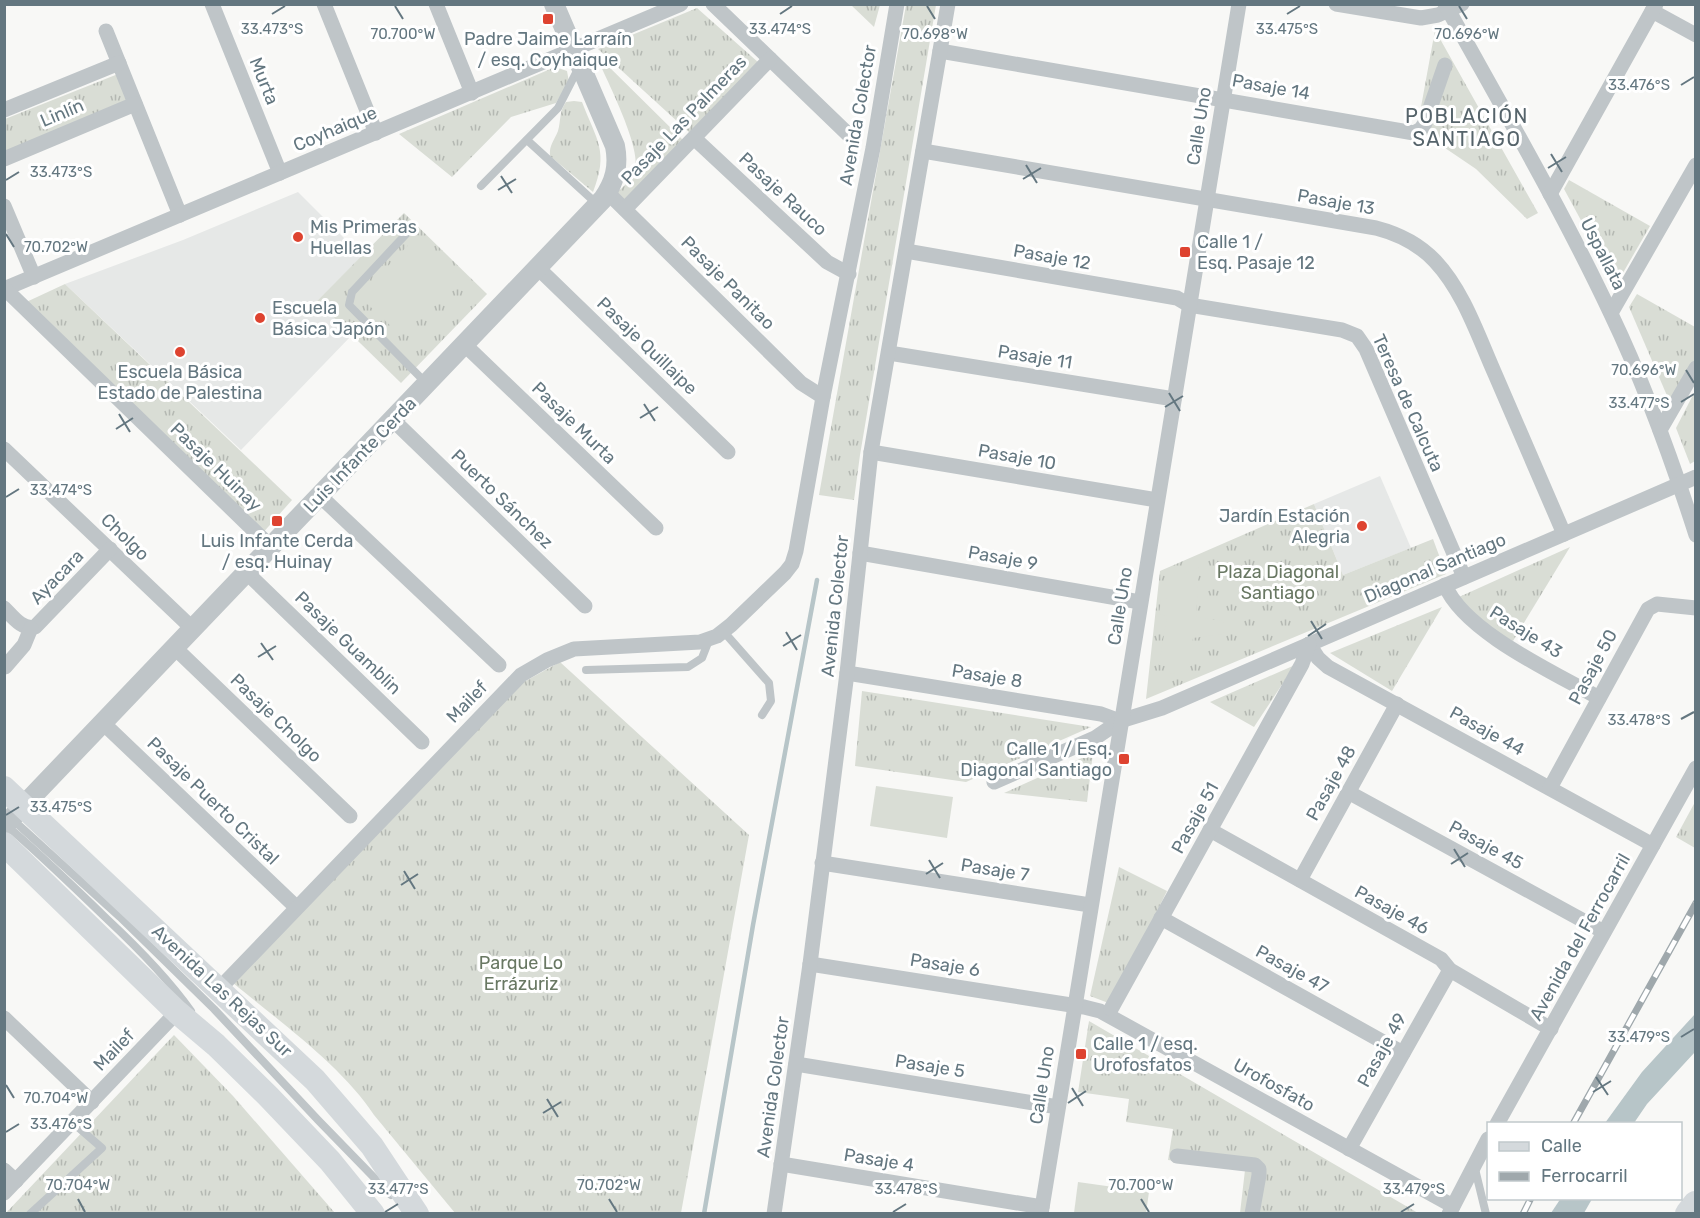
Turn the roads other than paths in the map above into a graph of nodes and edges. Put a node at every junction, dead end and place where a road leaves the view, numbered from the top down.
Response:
1 (212, 4) edge
2 (324, 4) edge
3 (436, 4) edge
4 (554, 4) edge
5 (681, 4) edge
6 (713, 4) edge
7 (897, 4) edge
8 (948, 4) edge
9 (1239, 4) edge
10 (1336, 4) edge
11 (1452, 7) edge
12 (1654, 8) edge
13 (106, 31) dead end
14 (1695, 35) edge
15 (940, 51) junction
16 (577, 58) junction
17 (770, 59) junction
18 (119, 63) junction
19 (1445, 65) dead end
20 (472, 93) junction
21 (1223, 99) junction
22 (135, 104) junction
23 (4, 110) edge
24 (376, 133) junction
25 (694, 138) junction
26 (852, 139) dead end
27 (527, 140) junction
28 (923, 151) junction
29 (4, 159) edge
30 (1695, 165) edge
31 (280, 173) junction
32 (481, 186) dead end
33 (1550, 194) junction
34 (603, 199) junction
35 (1207, 199) junction
36 (4, 206) edge
37 (625, 209) junction
38 (180, 215) junction
39 (408, 232) dead end
40 (906, 251) junction
41 (538, 268) junction
42 (849, 274) junction
43 (34, 277) junction
44 (5, 289) edge
45 (1189, 305) junction
46 (1611, 313) junction
47 (465, 345) junction
48 (889, 353) junction
49 (1695, 368) edge
50 (427, 384) junction
51 (824, 397) junction
52 (1174, 399) junction
53 (393, 420) junction
54 (1660, 430) junction
55 (4, 448) edge
56 (728, 452) dead end
57 (871, 452) junction
58 (1695, 477) edge
59 (1679, 484) junction
60 (321, 496) junction
61 (1157, 500) junction
62 (656, 528) dead end
63 (1564, 534) junction
64 (1695, 535) edge
65 (271, 548) junction
66 (110, 549) junction
67 (796, 551) joint
68 (860, 553) junction
69 (247, 573) junction
70 (1464, 577) junction
71 (1445, 585) junction
72 (1140, 602) junction
73 (585, 606) dead end
74 (4, 608) edge
75 (1695, 608) edge
76 (31, 628) junction
77 (193, 629) junction
78 (724, 632) junction
79 (709, 640) junction
80 (1309, 644) junction
81 (175, 648) junction
82 (499, 665) dead end
83 (5, 667) edge
84 (586, 670) dead end
85 (847, 673) junction
86 (1599, 698) junction
87 (1396, 704) junction
88 (762, 715) dead end
89 (1120, 721) junction
90 (104, 723) junction
91 (423, 742) dead end
92 (1695, 768) edge
93 (994, 782) dead end
94 (4, 788) edge
95 (1550, 788) junction
96 (1348, 792) junction
97 (350, 816) dead end
98 (9, 822) edge
99 (1210, 830) junction
100 (1653, 845) junction
101 (822, 863) junction
102 (1300, 880) junction
103 (1090, 905) junction
104 (296, 907) junction
105 (1161, 918) junction
106 (1604, 932) junction
107 (810, 964) junction
108 (1450, 970) junction
109 (219, 988) junction
110 (1074, 1005) junction
111 (1111, 1009) dead end
112 (177, 1012) junction
113 (4, 1018) edge
114 (1551, 1029) junction
115 (216, 1044) junction
116 (1403, 1053) junction
117 (796, 1064) junction
118 (92, 1102) junction
119 (1058, 1107) junction
120 (72, 1122) junction
121 (1498, 1122) edge
122 (1487, 1141) edge
123 (1349, 1149) junction
124 (1177, 1156) dead end
125 (781, 1164) junction
126 (1474, 1164) junction
127 (4, 1170) edge
128 (16, 1181) junction
129 (4, 1193) edge
130 (1695, 1205) edge
131 (1041, 1210) edge
132 (1451, 1210) edge
133 (30, 1214) edge
134 (373, 1214) edge
135 (409, 1214) edge
136 (417, 1214) edge
137 (774, 1214) edge
138 (1252, 1214) edge
139 (1486, 1214) edge
140 (1689, 1214) edge

1 - 31 street, Murta
2 - 24 street
3 - 20 street
4 - 16 street, Luis Infante Cerda
5 - 16 street, Coyhaique
6 - 17 street
7 - 42 street, Avenida Colector
8 - 15 street, Avenida Colector
9 - 21 street, Calle Uno
10 - 11 street
11 - 33 street, Uspallata
12 - 14 street
12 - 33 street
13 - 18 street
15 - 21 street, Pasaje 14
15 - 28 street, Avenida Colector
16 - 20 street, Coyhaique
16 - 27 lane
16 - 34 street, Luis Infante Cerda
17 - 25 street, Pasaje Las Palmeras
17 - 26 street
18 - 22 street
18 - 23 street, Linlín
19 - 21 street, Pasaje 14
20 - 24 street, Coyhaique
21 - 35 street, Calle Uno
22 - 29 street, Linlín
22 - 38 street
24 - 31 street, Coyhaique
25 - 37 street, Pasaje Las Palmeras
25 - 42 street, Pasaje Rauco
27 - 32 lane
27 - 34 lane
28 - 35 street, Pasaje 13
28 - 40 street, Avenida Colector
30 - 46 street
31 - 38 street, Coyhaique
33 - 46 street, Uspallata
34 - 37 street, Pasaje Panitao
34 - 41 street, Luis Infante Cerda
35 - 45 street, Calle Uno
35 - 63 street, Pasaje 13
36 - 43 street
37 - 51 street, Pasaje Panitao
38 - 43 street, Coyhaique
39 - 50 lane
40 - 45 street, Pasaje 12
40 - 48 street, Avenida Colector
41 - 47 street, Luis Infante Cerda
41 - 56 street, Pasaje Quillaipe
42 - 51 street, Avenida Colector
43 - 44 street, Coyhaique
44 - 65 street, Pasaje Huinay
45 - 52 street, Calle Uno
45 - 70 street, Teresa de Calcuta
46 - 54 street, Uspallata
47 - 50 street, Luis Infante Cerda
47 - 62 street, Pasaje Murta
48 - 52 street, Pasaje 11
48 - 57 street, Avenida Colector
49 - 54 street
50 - 53 street, Luis Infante Cerda
51 - 67 street, Avenida Colector
52 - 61 street, Calle Uno
53 - 60 street, Luis Infante Cerda
53 - 73 street, Puerto Sánchez
54 - 59 street, Uspallata
55 - 66 street, Cholgo
57 - 61 street, Pasaje 10
57 - 68 street, Avenida Colector
58 - 59 street, Diagonal Santiago
59 - 63 street, Diagonal Santiago
59 - 64 street, Uspallata
60 - 65 street, Luis Infante Cerda
60 - 82 street
61 - 72 street, Calle Uno
63 - 70 street, Diagonal Santiago
65 - 69 street, Luis Infante Cerda
66 - 76 street, Ayacara
66 - 77 street, Cholgo
67 - 78 street, Mailef
68 - 72 street, Pasaje 9
68 - 85 street, Avenida Colector
69 - 77 street, Luis Infante Cerda
69 - 91 street, Pasaje Guamblin
70 - 71 street, Diagonal Santiago
71 - 80 street, Diagonal Santiago
71 - 86 street, Pasaje 43
72 - 89 street, Calle Uno
74 - 76 street, Ayacara
75 - 86 street, Pasaje 50
76 - 83 street, Ayacara
77 - 81 street, Luis Infante Cerda
78 - 79 street, Mailef
78 - 88 lane
79 - 84 lane
79 - 104 street, Mailef
80 - 87 street, Pasaje 44
80 - 89 street, Diagonal Santiago
80 - 99 street, Pasaje 51
81 - 90 street, Luis Infante Cerda
81 - 97 street, Pasaje Cholgo
85 - 89 street, Pasaje 8
85 - 101 street, Avenida Colector
86 - 95 street, Pasaje 50
87 - 95 street, Pasaje 44
87 - 96 street, Pasaje 48
89 - 93 street, Diagonal Santiago
89 - 103 street, Calle Uno
90 - 98 street, Luis Infante Cerda
90 - 104 street, Pasaje Puerto Cristal
92 - 100 street, Avenida del Ferrocarril
94 - 98 main road, Avenida Las Rejas Sur
95 - 100 street, Pasaje 44
96 - 102 street, Pasaje 48
96 - 106 street, Pasaje 45
98 - 109 main road, Avenida Las Rejas Sur
98 - 112 main road, Avenida Las Rejas Sur
98 - 115 lane
98 - 135 lane
99 - 102 street, Pasaje 46
99 - 105 street, Pasaje 51
100 - 106 street, Avenida del Ferrocarril
101 - 103 street, Pasaje 7
101 - 107 street, Avenida Colector
102 - 108 street, Pasaje 46
103 - 110 street, Calle Uno
104 - 109 street, Mailef
105 - 111 street, Pasaje 51
105 - 116 street, Pasaje 47
106 - 114 street, Avenida del Ferrocarril
107 - 110 street, Pasaje 6
107 - 117 street, Avenida Colector
108 - 114 street, Pasaje 46
108 - 116 street, Pasaje 49
109 - 136 main road, Avenida Las Rejas Sur
110 - 119 street, Calle Uno
110 - 123 street, Urofosfato
112 - 115 main road, Avenida Las Rejas Sur
112 - 118 street, Mailef
113 - 118 street
114 - 121 street, Avenida del Ferrocarril
115 - 134 main road, Avenida Las Rejas Sur
116 - 123 street, Pasaje 49
117 - 119 street, Pasaje 5
117 - 125 street, Avenida Colector
118 - 120 street, Mailef
119 - 131 street, Calle Uno
120 - 128 street, Mailef
120 - 133 lane
122 - 126 street
123 - 132 street, Urofosfato
124 - 138 street
125 - 131 street, Pasaje 4
125 - 137 street, Avenida Colector
126 - 132 street
126 - 139 lane
127 - 128 street
128 - 129 street, Mailef
130 - 140 highway

